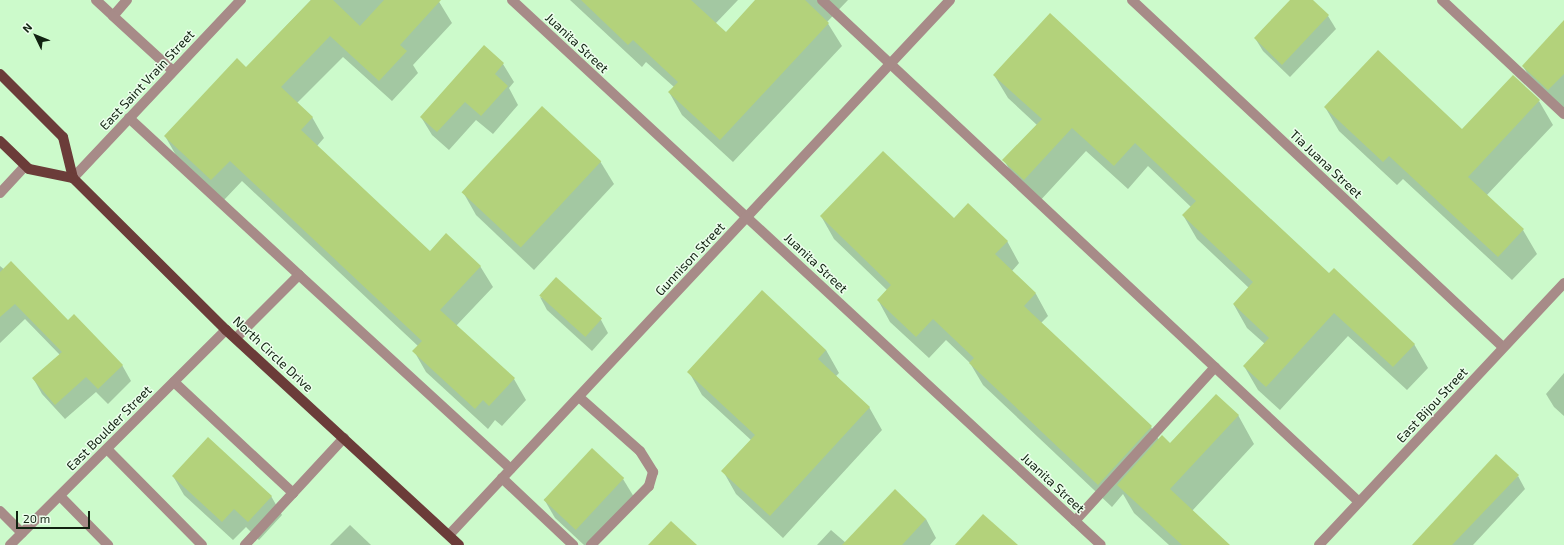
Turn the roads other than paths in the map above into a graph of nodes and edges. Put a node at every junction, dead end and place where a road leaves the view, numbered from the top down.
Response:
1 (96, 0) edge
2 (127, 0) edge
3 (241, 0) edge
4 (512, 0) edge
5 (822, 0) edge
6 (950, 0) edge
7 (1132, 0) edge
8 (1442, 0) edge
9 (113, 16) junction
10 (890, 65) junction
11 (173, 71) junction
12 (0, 74) edge
13 (1564, 114) edge
14 (129, 118) junction
15 (0, 141) edge
16 (25, 166) junction
17 (73, 178) junction
18 (0, 193) edge
19 (748, 217) junction
20 (299, 275) junction
21 (1564, 283) edge
22 (226, 330) junction
23 (236, 338) junction
24 (1503, 347) junction
25 (1215, 367) junction
26 (174, 382) junction
27 (579, 397) junction
28 (344, 438) junction
29 (106, 449) junction
30 (511, 469) junction
31 (502, 478) junction
32 (293, 493) junction
33 (60, 496) junction
34 (1359, 502) junction
35 (0, 511) edge
36 (1075, 521) junction
37 (22, 533) junction
38 (449, 535) junction
39 (1099, 544) edge
40 (10, 545) edge
41 (108, 545) edge
42 (202, 545) edge
43 (245, 545) edge
44 (459, 545) edge
45 (573, 545) edge
46 (591, 545) edge
47 (1319, 545) edge

1 - 9 street
2 - 9 street
3 - 11 street, East Saint Vrain Street
4 - 19 street, Juanita Street
5 - 10 street
6 - 10 street, Gunnison Street
7 - 24 street, Tia Juana Street
8 - 13 street
9 - 11 street
10 - 19 street, Gunnison Street
10 - 25 street
11 - 14 street, East Saint Vrain Street
12 - 17 main road
14 - 17 street, East Saint Vrain Street
14 - 20 street
15 - 16 main road
16 - 17 main road
16 - 18 street
17 - 22 main road, North Circle Drive
19 - 27 street, Gunnison Street
19 - 36 street, Juanita Street
20 - 23 street
20 - 30 street
21 - 24 street, East Bijou Street
22 - 23 main road, North Circle Drive
22 - 26 street, East Boulder Street
23 - 28 main road, North Circle Drive
24 - 34 street, East Bijou Street
25 - 34 street
25 - 36 street
26 - 29 street, East Boulder Street
26 - 32 street
27 - 30 street, Gunnison Street
27 - 46 street
28 - 32 street
28 - 38 main road, North Circle Drive
29 - 33 street, East Boulder Street
29 - 42 street
30 - 31 street, Gunnison Street
31 - 38 street, Gunnison Street
31 - 45 street
32 - 43 street
33 - 37 street, East Boulder Street
33 - 41 street
34 - 47 street, East Bijou Street
35 - 37 street
36 - 39 street, Juanita Street
37 - 40 street, East Boulder Street
38 - 44 main road, North Circle Drive

